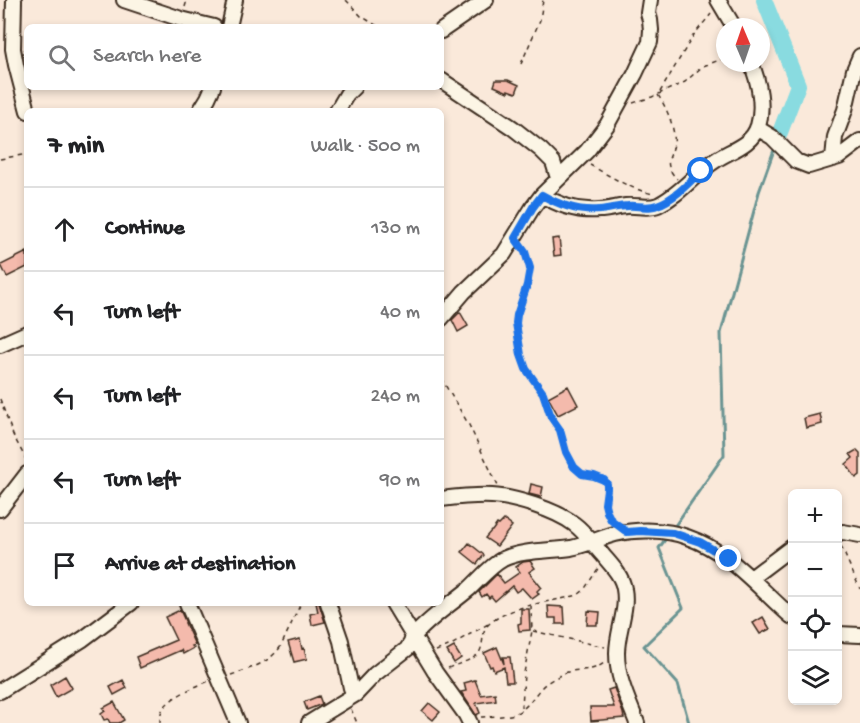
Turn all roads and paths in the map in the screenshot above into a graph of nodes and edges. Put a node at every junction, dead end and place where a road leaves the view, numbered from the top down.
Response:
1 (14, 0) edge
2 (124, 0) edge
3 (235, 0) edge
4 (346, 0) edge
5 (486, 0) edge
6 (543, 0) edge
7 (650, 0) edge
8 (719, 1) edge
9 (729, 18) edge
10 (202, 24) edge
11 (230, 24) edge
12 (374, 24) edge
13 (444, 29) edge
14 (7, 52) edge
15 (860, 56) edge
16 (716, 61) edge
17 (521, 64) dead end
18 (754, 72) edge
19 (444, 82) edge
20 (212, 90) edge
21 (351, 90) edge
22 (659, 94) junction
23 (618, 107) junction
24 (27, 108) edge
25 (202, 108) edge
26 (339, 108) edge
27 (757, 128) junction
28 (860, 141) edge
29 (24, 155) edge
30 (579, 158) junction
31 (0, 159) edge
32 (833, 159) junction
33 (558, 178) junction
34 (686, 187) junction
35 (655, 194) dead end
36 (542, 195) junction
37 (515, 238) junction
38 (444, 315) edge
39 (24, 334) edge
40 (0, 345) edge
41 (444, 383) edge
42 (0, 399) edge
43 (24, 456) edge
44 (24, 478) edge
45 (444, 498) edge
46 (502, 498) junction
47 (0, 509) edge
48 (627, 532) junction
49 (842, 534) edge
50 (860, 535) edge
51 (591, 541) junction
52 (841, 543) edge
53 (788, 550) edge
54 (606, 560) junction
55 (751, 578) junction
56 (860, 589) edge
57 (531, 605) junction
58 (127, 606) edge
59 (188, 606) edge
60 (300, 606) edge
61 (329, 606) edge
62 (395, 606) edge
63 (788, 613) edge
64 (488, 624) junction
65 (532, 631) junction
66 (842, 634) edge
67 (860, 635) edge
68 (413, 636) junction
69 (617, 650) junction
70 (423, 654) junction
71 (437, 674) junction
72 (219, 679) junction
73 (0, 691) edge
74 (351, 697) junction
75 (522, 709) junction
76 (469, 721) edge
77 (160, 723) edge
78 (237, 723) edge
79 (309, 723) edge
80 (357, 723) edge
81 (638, 723) edge

1 - 14 street
2 - 10 street
3 - 11 street
4 - 12 path
5 - 13 street
6 - 17 path
7 - 23 street
8 - 9 street
8 - 22 path
14 - 24 street
15 - 32 street
16 - 22 path
18 - 27 street
19 - 33 street
20 - 25 street
21 - 26 street
22 - 23 path
22 - 34 path
23 - 30 street
27 - 32 street
27 - 34 street
28 - 32 street
29 - 31 path
30 - 33 street
30 - 35 path
33 - 36 street
34 - 36 street
36 - 37 street
37 - 38 street
37 - 48 path
39 - 40 street
41 - 46 path
42 - 43 path
44 - 47 street
45 - 46 street
46 - 51 street
48 - 51 street
48 - 55 street
49 - 50 street
51 - 54 street
51 - 68 street
52 - 56 path
53 - 55 street
54 - 57 path
54 - 69 street
55 - 63 street
57 - 64 path
57 - 65 path
58 - 73 street
59 - 72 street
60 - 72 path
61 - 74 street
62 - 68 street
64 - 70 path
64 - 71 path
65 - 69 path
65 - 75 path
66 - 67 street
68 - 70 street
68 - 74 street
69 - 75 path
69 - 81 street
70 - 71 street
71 - 76 street
72 - 77 path
72 - 78 street
74 - 79 street
74 - 80 path
75 - 76 path

